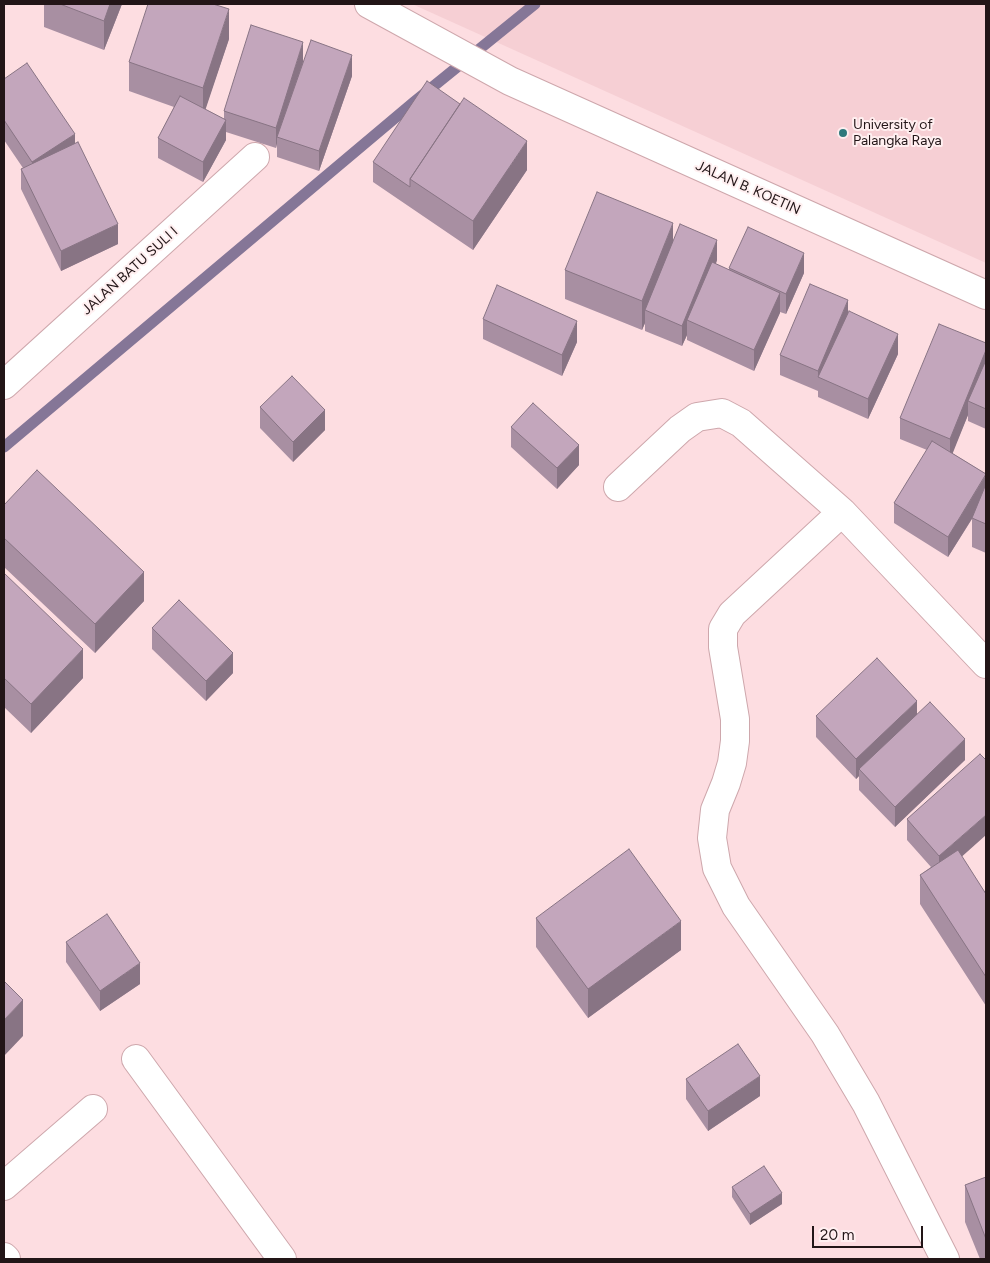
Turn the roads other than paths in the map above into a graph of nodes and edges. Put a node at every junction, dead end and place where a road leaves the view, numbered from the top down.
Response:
1 (368, 4) edge
2 (256, 157) dead end
3 (986, 295) edge
4 (4, 385) edge
5 (618, 487) dead end
6 (842, 512) junction
7 (986, 664) edge
8 (136, 1060) dead end
9 (93, 1109) dead end
10 (4, 1186) edge
11 (282, 1259) edge
12 (945, 1259) edge

1 - 3 street, JALAN B. KOETIN
2 - 4 street, JALAN BATU SULI I
5 - 6 street
6 - 7 street
6 - 12 street
8 - 11 street
9 - 10 street

